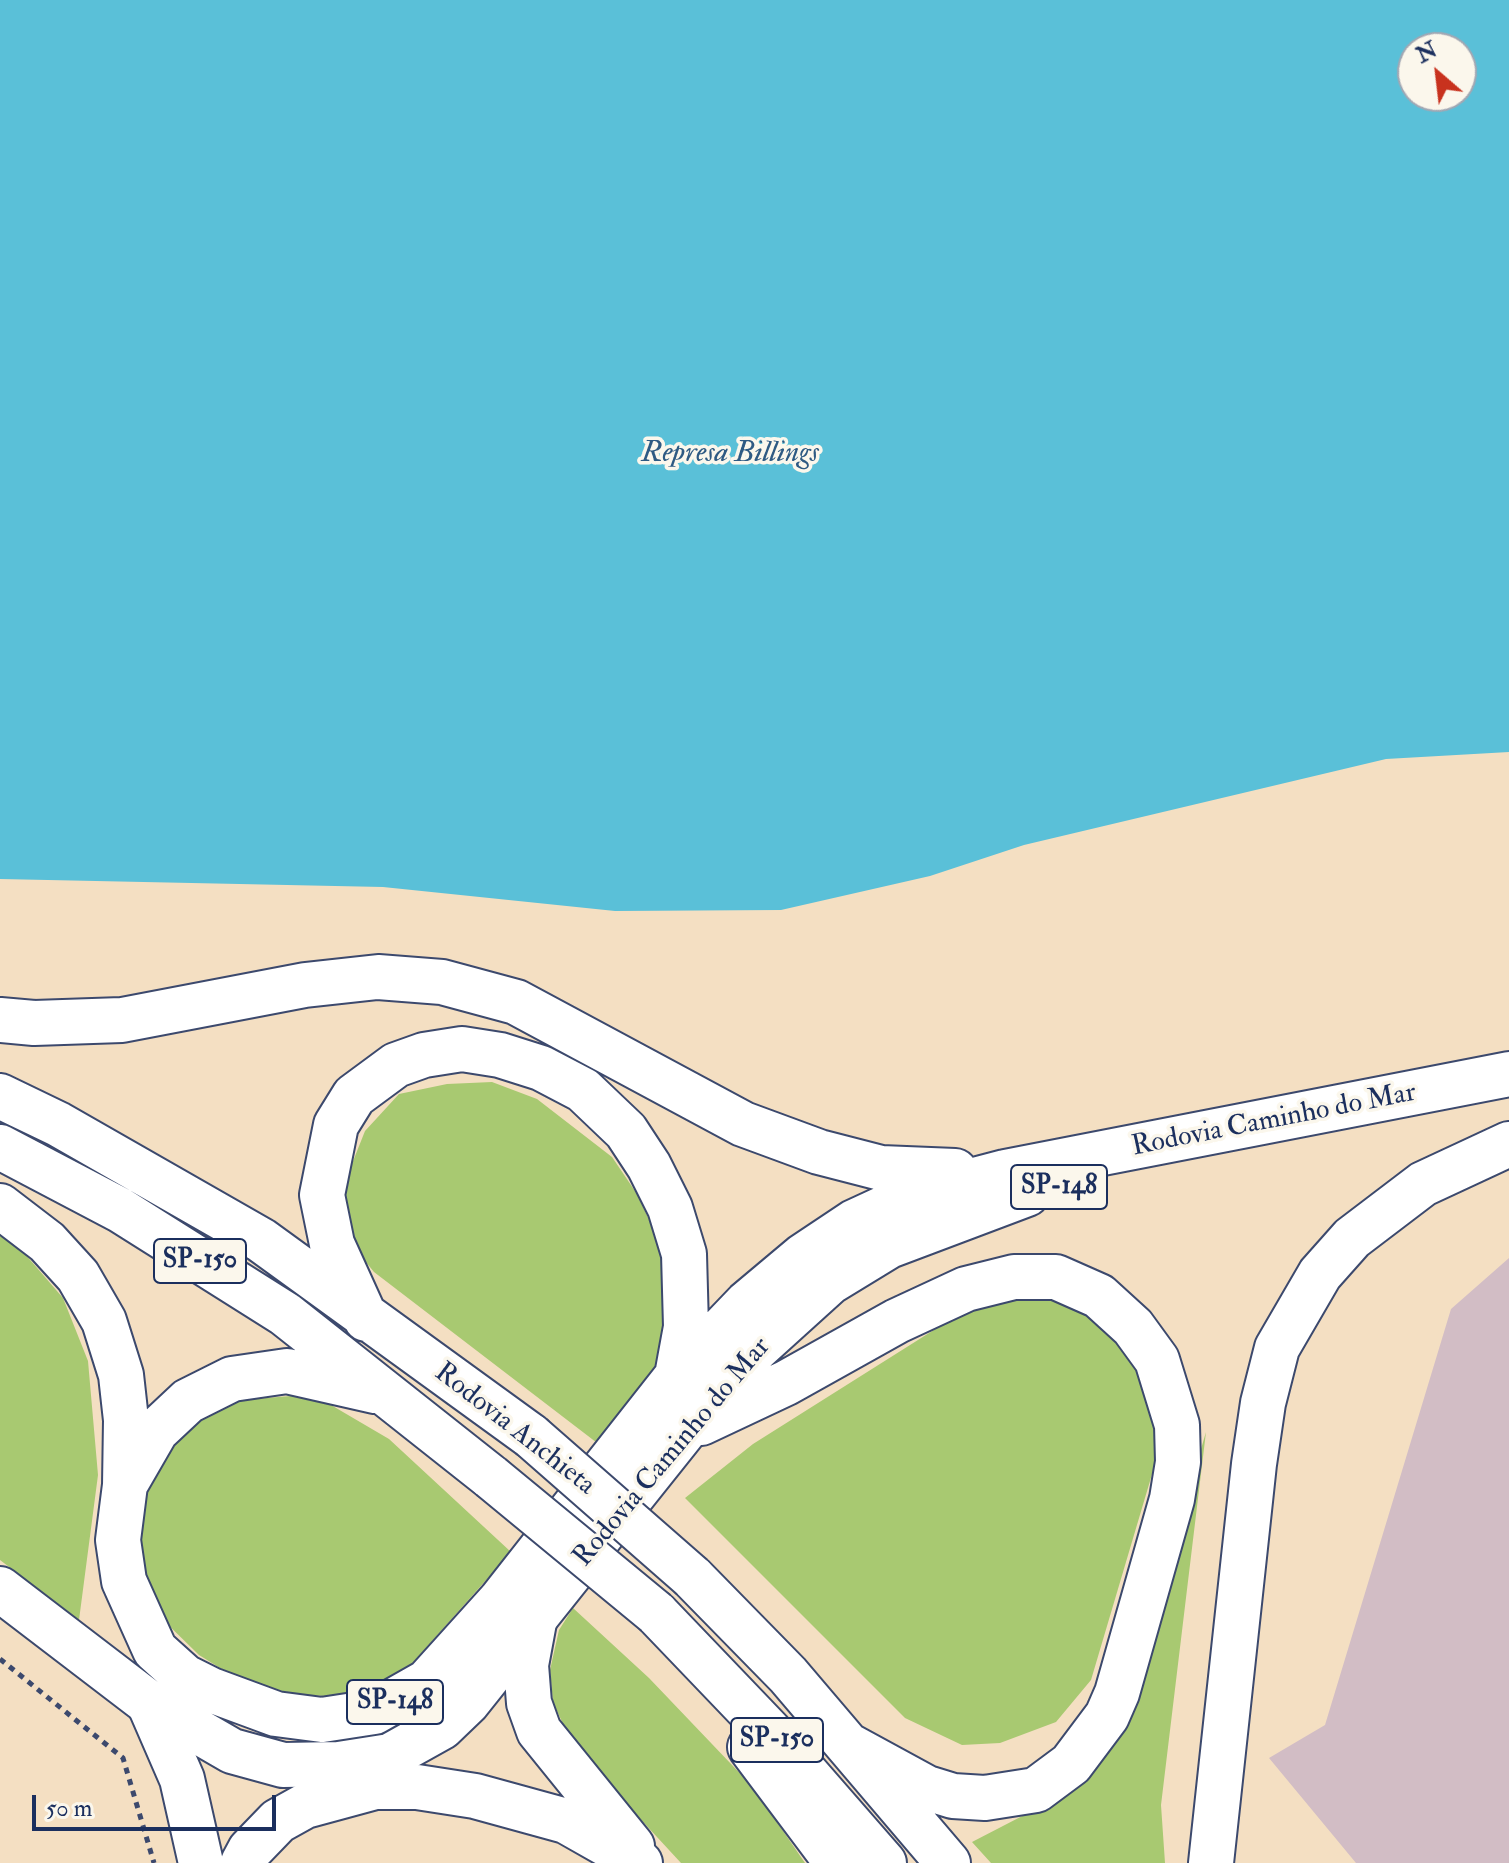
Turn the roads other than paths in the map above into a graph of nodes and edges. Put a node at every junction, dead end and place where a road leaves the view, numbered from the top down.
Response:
1 (0, 1020) edge
2 (1509, 1074) edge
3 (0, 1096) edge
4 (1509, 1102) edge
5 (1509, 1144) edge
6 (0, 1147) edge
7 (1005, 1172) junction
8 (0, 1206) edge
9 (366, 1319) junction
10 (677, 1376) junction
11 (388, 1394) junction
12 (684, 1431) junction
13 (125, 1485) junction
14 (0, 1589) edge
15 (660, 1618) junction
16 (534, 1622) junction
17 (149, 1703) junction
18 (848, 1745) junction
19 (201, 1863) edge
20 (243, 1863) edge
21 (640, 1863) edge
22 (646, 1863) edge
23 (837, 1863) edge
24 (884, 1863) edge
25 (948, 1863) edge
26 (1211, 1863) edge

1 - 7 main road
2 - 7 main road, Rodovia Caminho do Mar / SP-148
3 - 9 main road, Rodovia Anchieta / SP-150
4 - 12 main road, Rodovia Caminho do Mar / SP-148
5 - 26 main road
6 - 11 main road, Rodovia Anchieta / SP-150
7 - 10 main road, Rodovia Caminho do Mar / SP-148
8 - 13 main road, Rodovia Caminho do Mar
9 - 10 main road
9 - 18 main road, Rodovia Anchieta / SP-150, bridge
10 - 13 main road, Rodovia Caminho do Mar / SP-148
11 - 13 main road
11 - 15 main road, Rodovia Anchieta / SP-150, bridge
12 - 16 main road, Rodovia Caminho do Mar / SP-148
12 - 18 main road
14 - 17 main road, SP-148
15 - 23 main road
15 - 24 main road, Rodovia Anchieta / SP-150
16 - 17 main road, SP-148
16 - 22 main road
17 - 19 main road
18 - 25 main road, Rodovia Anchieta / SP-150
20 - 21 main road

